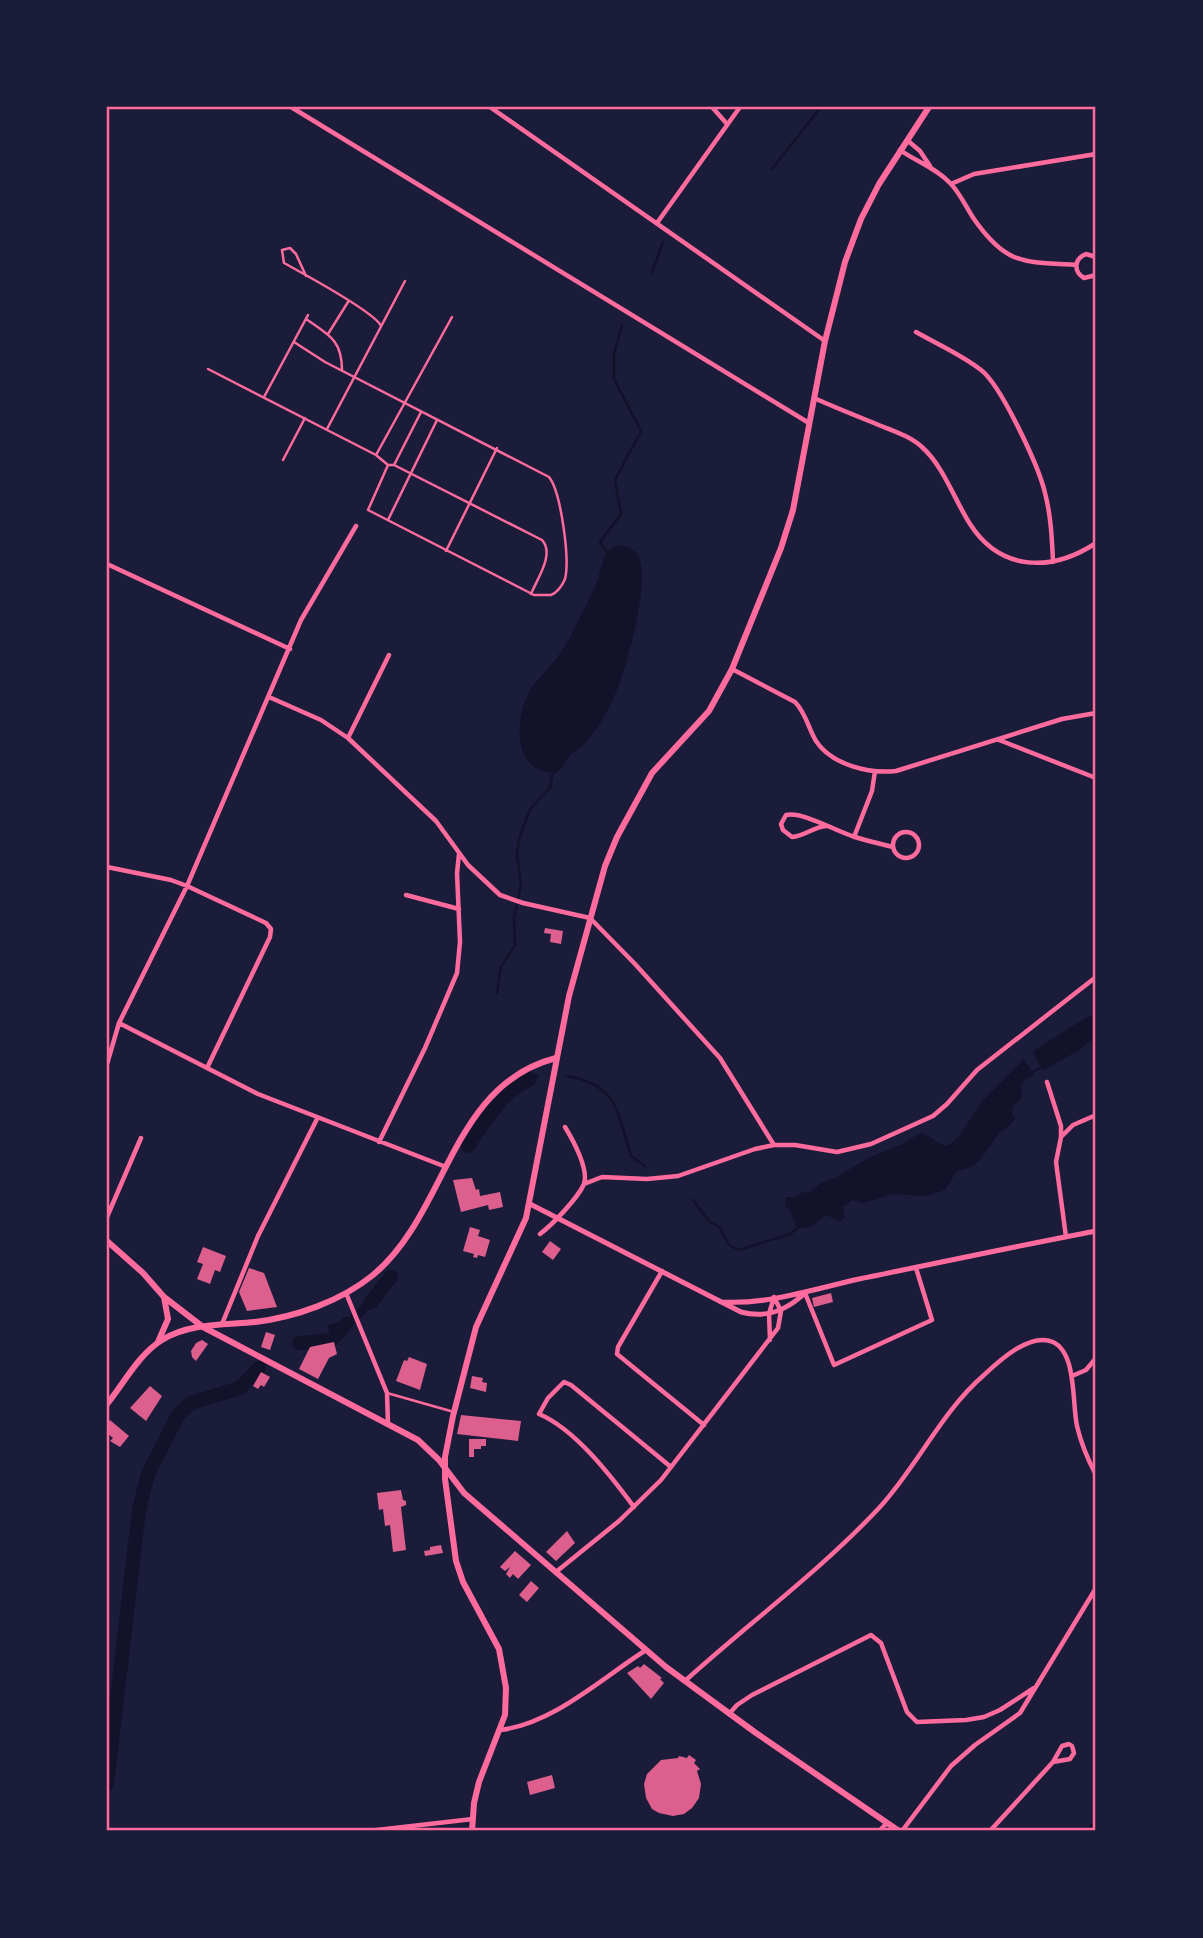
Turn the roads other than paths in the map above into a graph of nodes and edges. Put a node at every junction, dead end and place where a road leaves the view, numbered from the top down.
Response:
1 (291, 107) edge
2 (490, 107) edge
3 (712, 107) edge
4 (740, 107) edge
5 (929, 107) edge
6 (727, 124) junction
7 (907, 140) junction
8 (901, 150) junction
9 (1096, 154) edge
10 (930, 167) junction
11 (951, 184) junction
12 (657, 224) junction
13 (1096, 257) edge
14 (1076, 265) junction
15 (1096, 275) edge
16 (306, 276) junction
17 (405, 281) dead end
18 (348, 302) junction
19 (452, 317) dead end
20 (381, 327) junction
21 (916, 332) dead end
22 (328, 334) junction
23 (825, 341) junction
24 (294, 342) junction
25 (208, 369) dead end
26 (342, 370) junction
27 (355, 377) junction
28 (264, 397) junction
29 (814, 398) junction
30 (403, 402) junction
31 (421, 412) junction
32 (304, 418) junction
33 (437, 420) junction
34 (810, 423) junction
35 (327, 429) junction
36 (497, 448) junction
37 (376, 455) junction
38 (283, 460) dead end
39 (388, 465) junction
40 (394, 465) junction
41 (411, 474) junction
42 (469, 503) junction
43 (387, 521) junction
44 (356, 526) dead end
45 (1096, 543) edge
46 (446, 551) junction
47 (1053, 562) junction
48 (107, 564) edge
49 (531, 594) junction
50 (290, 649) junction
51 (389, 655) dead end
52 (732, 669) junction
53 (269, 697) junction
54 (1096, 713) edge
55 (348, 738) junction
56 (999, 740) junction
57 (875, 771) junction
58 (1096, 778) edge
59 (826, 826) junction
60 (854, 837) junction
61 (893, 847) junction
62 (459, 853) junction
63 (107, 867) edge
64 (187, 886) junction
65 (406, 895) dead end
66 (459, 909) junction
67 (590, 918) junction
68 (1096, 977) edge
69 (119, 1023) junction
70 (556, 1058) junction
71 (107, 1065) edge
72 (207, 1068) junction
73 (1048, 1082) dead end
74 (1096, 1115) edge
75 (317, 1119) junction
76 (565, 1127) dead end
77 (1061, 1137) junction
78 (141, 1139) dead end
79 (379, 1142) junction
80 (774, 1145) junction
81 (446, 1167) junction
82 (584, 1184) junction
83 (530, 1204) junction
84 (107, 1217) edge
85 (558, 1218) junction
86 (1096, 1231) edge
87 (540, 1234) dead end
88 (1066, 1237) junction
89 (107, 1241) edge
90 (916, 1268) junction
91 (663, 1271) junction
92 (346, 1293) junction
93 (805, 1293) junction
94 (164, 1297) junction
95 (774, 1297) junction
96 (721, 1302) junction
97 (775, 1313) junction
98 (222, 1325) junction
99 (204, 1326) junction
100 (770, 1341) junction
101 (157, 1344) junction
102 (1096, 1358) edge
103 (1072, 1376) junction
104 (387, 1392) junction
105 (107, 1404) edge
106 (454, 1412) junction
107 (388, 1424) junction
108 (704, 1425) junction
109 (444, 1467) junction
110 (671, 1467) junction
111 (1096, 1475) edge
112 (634, 1507) junction
113 (555, 1572) junction
114 (1096, 1588) edge
115 (646, 1650) junction
116 (685, 1681) junction
117 (1034, 1688) junction
118 (729, 1714) junction
119 (500, 1730) junction
120 (1053, 1762) junction
121 (472, 1819) junction
122 (887, 1822) junction
123 (368, 1831) edge
124 (472, 1831) edge
125 (879, 1831) edge
126 (900, 1831) edge
127 (990, 1831) edge

1 - 34 street
2 - 12 street
3 - 6 street
4 - 6 street
5 - 7 main road
6 - 12 street
7 - 8 main road
7 - 10 street
8 - 10 street
8 - 23 main road
9 - 11 street
10 - 11 street
11 - 14 street
12 - 23 street
13 - 14 street
14 - 15 street
16 - 16 lane
16 - 18 lane
17 - 20 lane
18 - 20 lane
18 - 22 lane
19 - 30 lane
20 - 27 lane
21 - 47 street
22 - 24 lane
22 - 26 lane
23 - 29 main road
24 - 26 lane
24 - 28 lane
25 - 28 lane
26 - 27 lane
27 - 30 lane
27 - 35 lane
28 - 32 lane
29 - 34 main road
29 - 47 street
30 - 31 lane
30 - 37 lane
31 - 33 lane
31 - 40 lane
32 - 35 lane
32 - 38 lane
33 - 36 lane
33 - 41 lane
34 - 52 main road
35 - 37 lane
36 - 42 lane
36 - 49 lane
37 - 39 lane
39 - 40 lane
39 - 43 lane
40 - 41 lane
41 - 42 lane
41 - 43 lane
42 - 46 lane
42 - 49 lane
43 - 46 lane
44 - 50 street
45 - 47 street
46 - 49 lane
48 - 50 street
50 - 53 street
51 - 55 street
52 - 57 street
52 - 67 main road
53 - 55 street
53 - 64 street
54 - 56 street
55 - 62 street
56 - 57 street
56 - 58 street
57 - 60 street
59 - 59 street
59 - 60 street
60 - 61 street
61 - 61 street
62 - 66 street
62 - 67 street
63 - 64 street
64 - 69 street
64 - 72 street
65 - 66 street
66 - 79 street
67 - 70 main road
67 - 80 street
68 - 80 street
69 - 71 street
69 - 72 street
70 - 81 main road
70 - 83 main road
72 - 75 street
73 - 77 street
74 - 77 street
75 - 79 street
75 - 98 street
76 - 82 street
77 - 88 street
78 - 84 street
79 - 81 street
80 - 82 street
81 - 92 main road
82 - 85 street
83 - 85 street
83 - 106 main road
85 - 87 street
85 - 91 street
86 - 88 street
88 - 90 street
89 - 94 main road
90 - 93 street
90 - 93 street
91 - 96 street
91 - 108 street
92 - 98 main road
92 - 104 street
93 - 95 street
93 - 97 street
94 - 99 main road
94 - 101 main road
95 - 96 street
95 - 97 street
95 - 97 street
96 - 97 street
97 - 100 street
97 - 100 street
98 - 99 main road
99 - 101 main road
99 - 107 main road
100 - 108 street
101 - 105 main road
102 - 103 street
103 - 111 street
103 - 116 street
104 - 106 lane
104 - 107 street
106 - 109 main road
107 - 109 main road
108 - 110 street
109 - 113 main road
109 - 119 main road
110 - 112 street
110 - 112 street
112 - 113 street
113 - 115 main road
114 - 117 street
115 - 116 main road
115 - 119 street
116 - 118 main road
117 - 118 street
117 - 126 street
118 - 122 main road
119 - 121 main road
120 - 120 street
120 - 127 street
121 - 123 street
121 - 124 main road
122 - 125 street
122 - 126 main road

